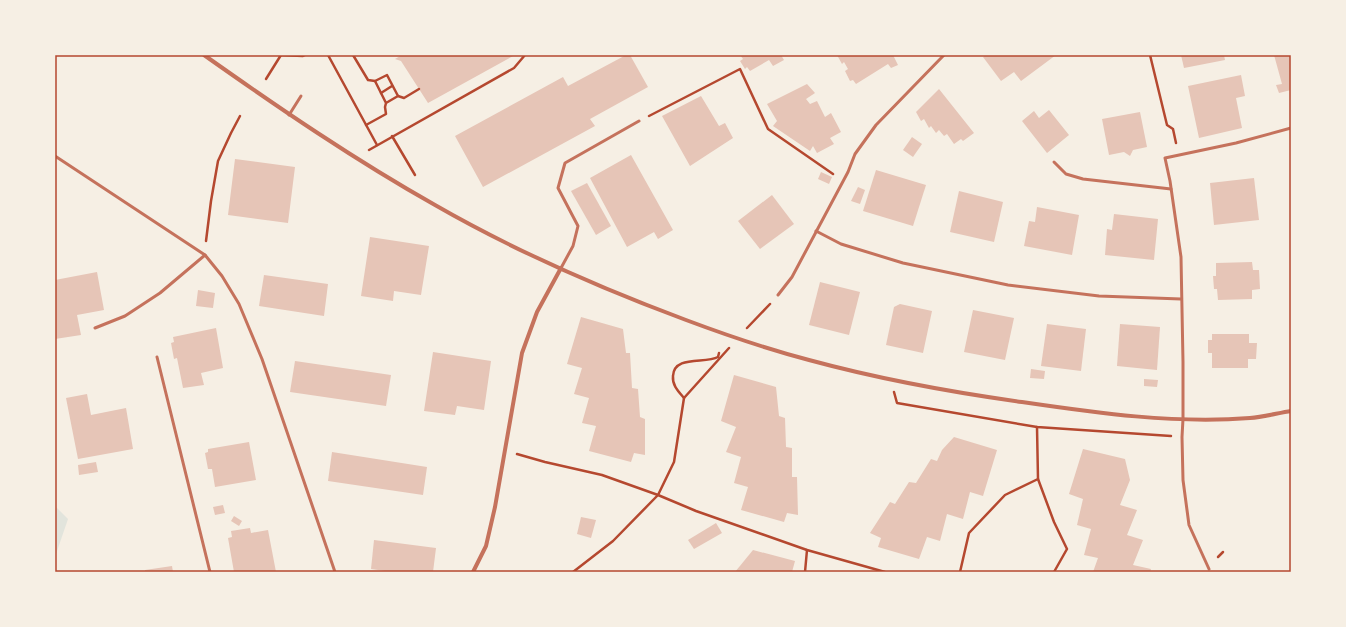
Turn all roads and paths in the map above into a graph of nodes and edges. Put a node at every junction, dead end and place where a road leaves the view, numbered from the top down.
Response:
1 (204, 55) edge
2 (280, 55) edge
3 (305, 55) edge
4 (328, 55) edge
5 (353, 55) edge
6 (525, 55) edge
7 (944, 55) edge
8 (1150, 55) edge
9 (266, 79) dead end
10 (375, 81) junction
11 (392, 86) junction
12 (419, 89) dead end
13 (381, 92) junction
14 (301, 96) dead end
15 (398, 96) junction
16 (386, 103) junction
17 (290, 115) junction
18 (240, 116) dead end
19 (639, 121) joint
20 (366, 125) junction
21 (1291, 128) edge
22 (392, 136) junction
23 (377, 145) junction
24 (368, 150) dead end
25 (1179, 154) junction
26 (55, 156) edge
27 (1054, 162) dead end
28 (415, 175) dead end
29 (844, 181) junction
30 (1172, 189) junction
31 (816, 231) junction
32 (205, 255) junction
33 (561, 268) junction
34 (778, 295) dead end
35 (1181, 299) junction
36 (95, 328) dead end
37 (719, 353) dead end
38 (157, 357) dead end
39 (891, 380) junction
40 (693, 386) dead end
41 (684, 398) junction
42 (1291, 411) edge
43 (1183, 419) junction
44 (1037, 427) junction
45 (1182, 437) junction
46 (505, 450) junction
47 (1038, 479) junction
48 (658, 495) junction
49 (807, 550) junction
50 (1209, 569) dead end
51 (210, 572) edge
52 (335, 572) edge
53 (473, 572) edge
54 (573, 572) edge
55 (805, 572) edge
56 (885, 572) edge
57 (960, 572) edge
58 (1054, 572) edge

1 - 17 street
2 - 3 path
2 - 9 path
4 - 20 path
5 - 10 path
6 - 22 path
7 - 29 lane
8 - 25 path
10 - 11 path
10 - 13 path
11 - 13 path
11 - 15 path
12 - 15 path
13 - 16 path
14 - 17 lane
15 - 16 path
16 - 20 path
17 - 33 street
18 - 32 path
19 - 29 path
19 - 33 lane
20 - 23 path
21 - 25 lane
22 - 23 path
22 - 28 path
23 - 24 path
25 - 30 lane
26 - 32 lane
27 - 30 lane
29 - 31 lane
30 - 35 lane
31 - 34 lane
31 - 35 lane
32 - 36 lane
32 - 52 lane
33 - 39 street
33 - 46 street
35 - 43 lane
37 - 41 path
38 - 51 lane
39 - 43 street
39 - 44 path
40 - 41 path
41 - 48 path
42 - 43 street
43 - 45 lane
44 - 45 path
44 - 47 path
45 - 50 lane
46 - 48 path
46 - 53 street
47 - 57 path
47 - 58 path
48 - 49 path
48 - 54 path
49 - 55 path
49 - 56 path

